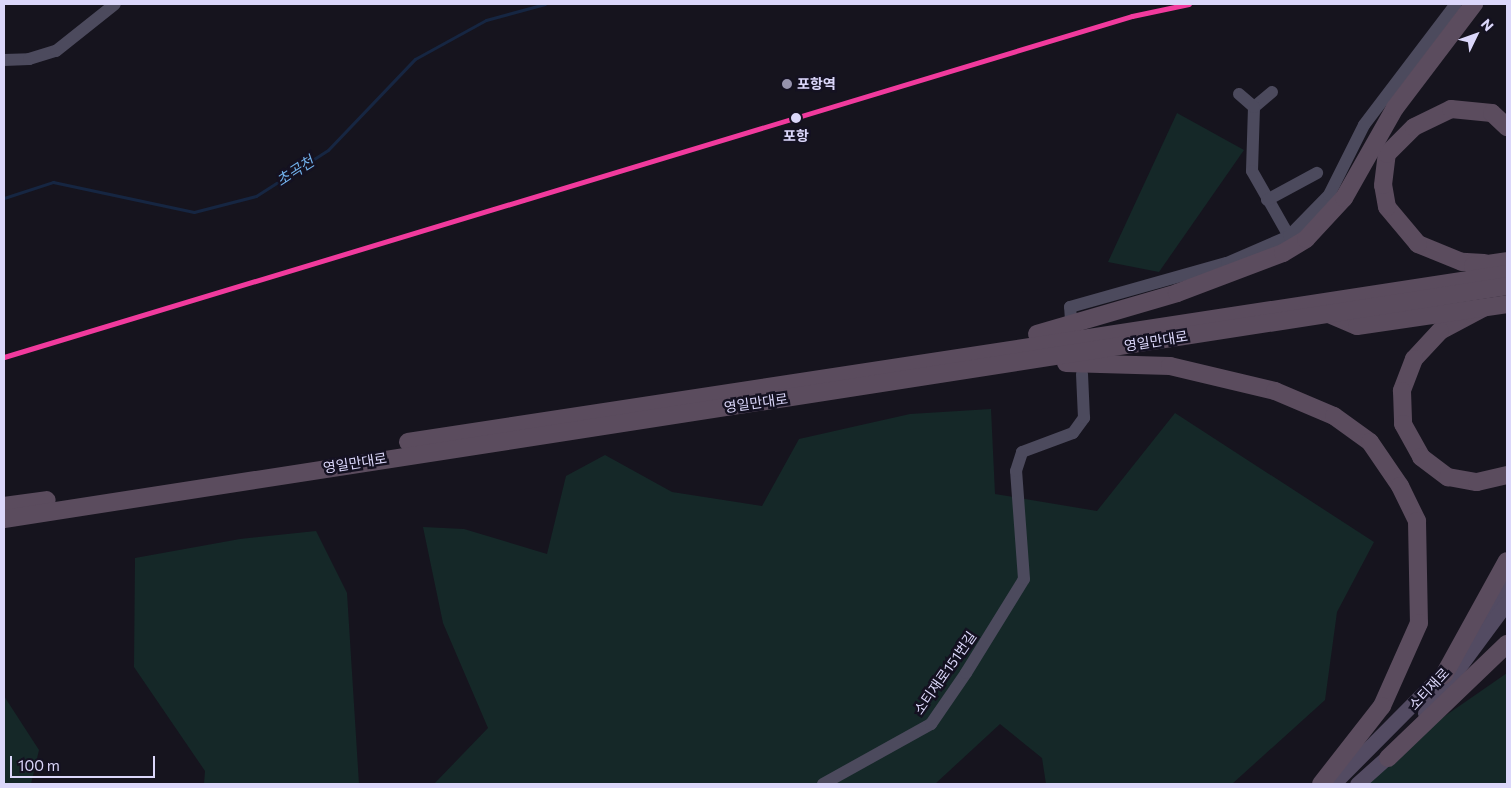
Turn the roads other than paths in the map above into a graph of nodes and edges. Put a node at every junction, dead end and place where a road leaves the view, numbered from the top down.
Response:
1 (114, 4) edge
2 (1456, 4) edge
3 (1474, 4) edge
4 (4, 60) edge
5 (1272, 92) dead end
6 (1239, 94) dead end
7 (1254, 107) junction
8 (1507, 127) edge
9 (1317, 173) dead end
10 (1267, 200) junction
11 (1289, 236) junction
12 (1507, 261) edge
13 (1484, 263) junction
14 (1507, 274) edge
15 (1507, 286) edge
16 (1507, 304) edge
17 (1326, 308) junction
18 (1483, 308) junction
19 (1071, 320) dead end
20 (973, 353) junction
21 (1023, 361) junction
22 (1082, 374) dead end
23 (1507, 475) edge
24 (4, 506) edge
25 (4, 519) edge
26 (1507, 561) edge
27 (1507, 579) edge
28 (1507, 602) edge
29 (1507, 644) edge
30 (1444, 675) junction
31 (1388, 758) junction
32 (823, 784) edge
33 (1322, 784) edge
34 (1333, 784) edge
35 (1357, 784) edge

1 - 4 street
2 - 11 street
3 - 20 highway
5 - 7 street
6 - 7 street
7 - 10 street
8 - 13 highway
9 - 10 street
10 - 11 street
11 - 19 street
12 - 13 highway
13 - 17 highway
14 - 17 highway, 영일만대로
15 - 17 highway, 영일만대로
16 - 18 highway
17 - 18 highway
17 - 20 highway, 영일만대로
17 - 21 highway, 영일만대로
18 - 23 highway
20 - 24 highway, 영일만대로
21 - 25 highway, 영일만대로
21 - 33 highway
22 - 32 street, 소티재로151번길
26 - 30 highway
27 - 30 main road, 소티재로
28 - 31 main road, 소티재로
29 - 31 highway
30 - 34 main road, 소티재로
31 - 35 main road, 소티재로

